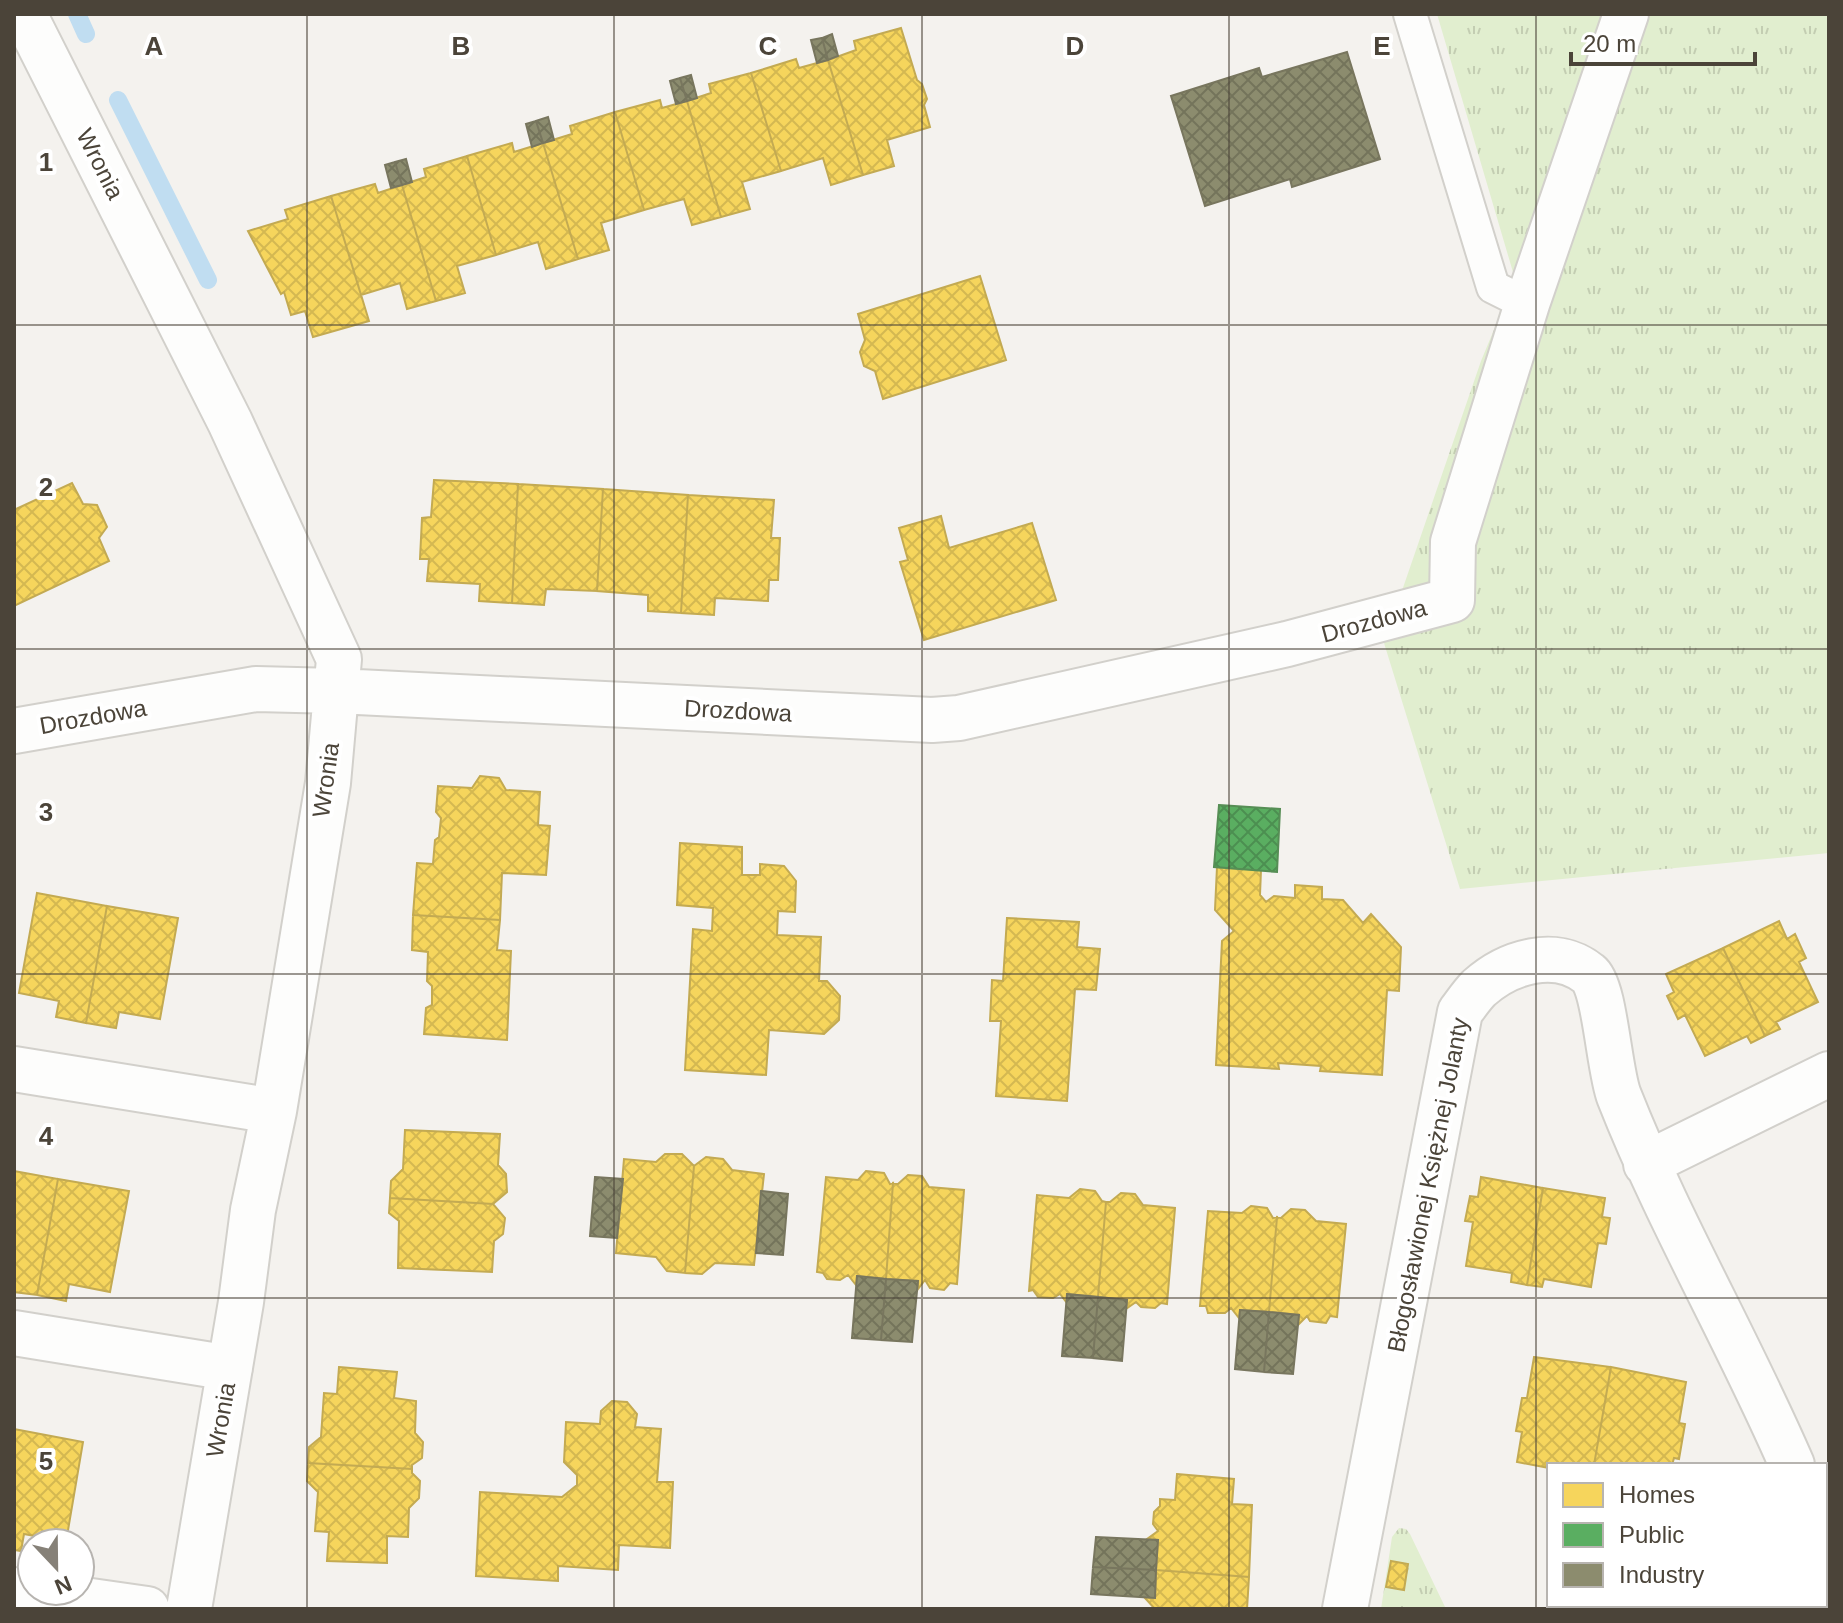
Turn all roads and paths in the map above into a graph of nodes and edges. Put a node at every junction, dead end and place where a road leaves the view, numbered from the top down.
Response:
1 (24, 14) edge
2 (1410, 14) edge
3 (1626, 14) edge
4 (1527, 304) junction
5 (337, 691) junction
6 (14, 731) edge
7 (14, 1069) edge
8 (1829, 1074) edge
9 (274, 1111) junction
10 (1646, 1164) junction
11 (14, 1333) edge
12 (230, 1368) junction
13 (1791, 1463) edge
14 (14, 1590) edge
15 (147, 1609) edge
16 (189, 1609) edge
17 (1345, 1609) edge

1 - 5 street, Wronia
2 - 4 lane
3 - 4 street
4 - 5 street, Drozdowa
5 - 6 street, Drozdowa
5 - 9 street, Wronia
7 - 9 street
8 - 10 street
9 - 12 street, Wronia
10 - 13 street, Błogosławionej Księżnej Jolanty
10 - 17 street, Błogosławionej Księżnej Jolanty
11 - 12 street
12 - 16 street, Wronia
14 - 15 street

